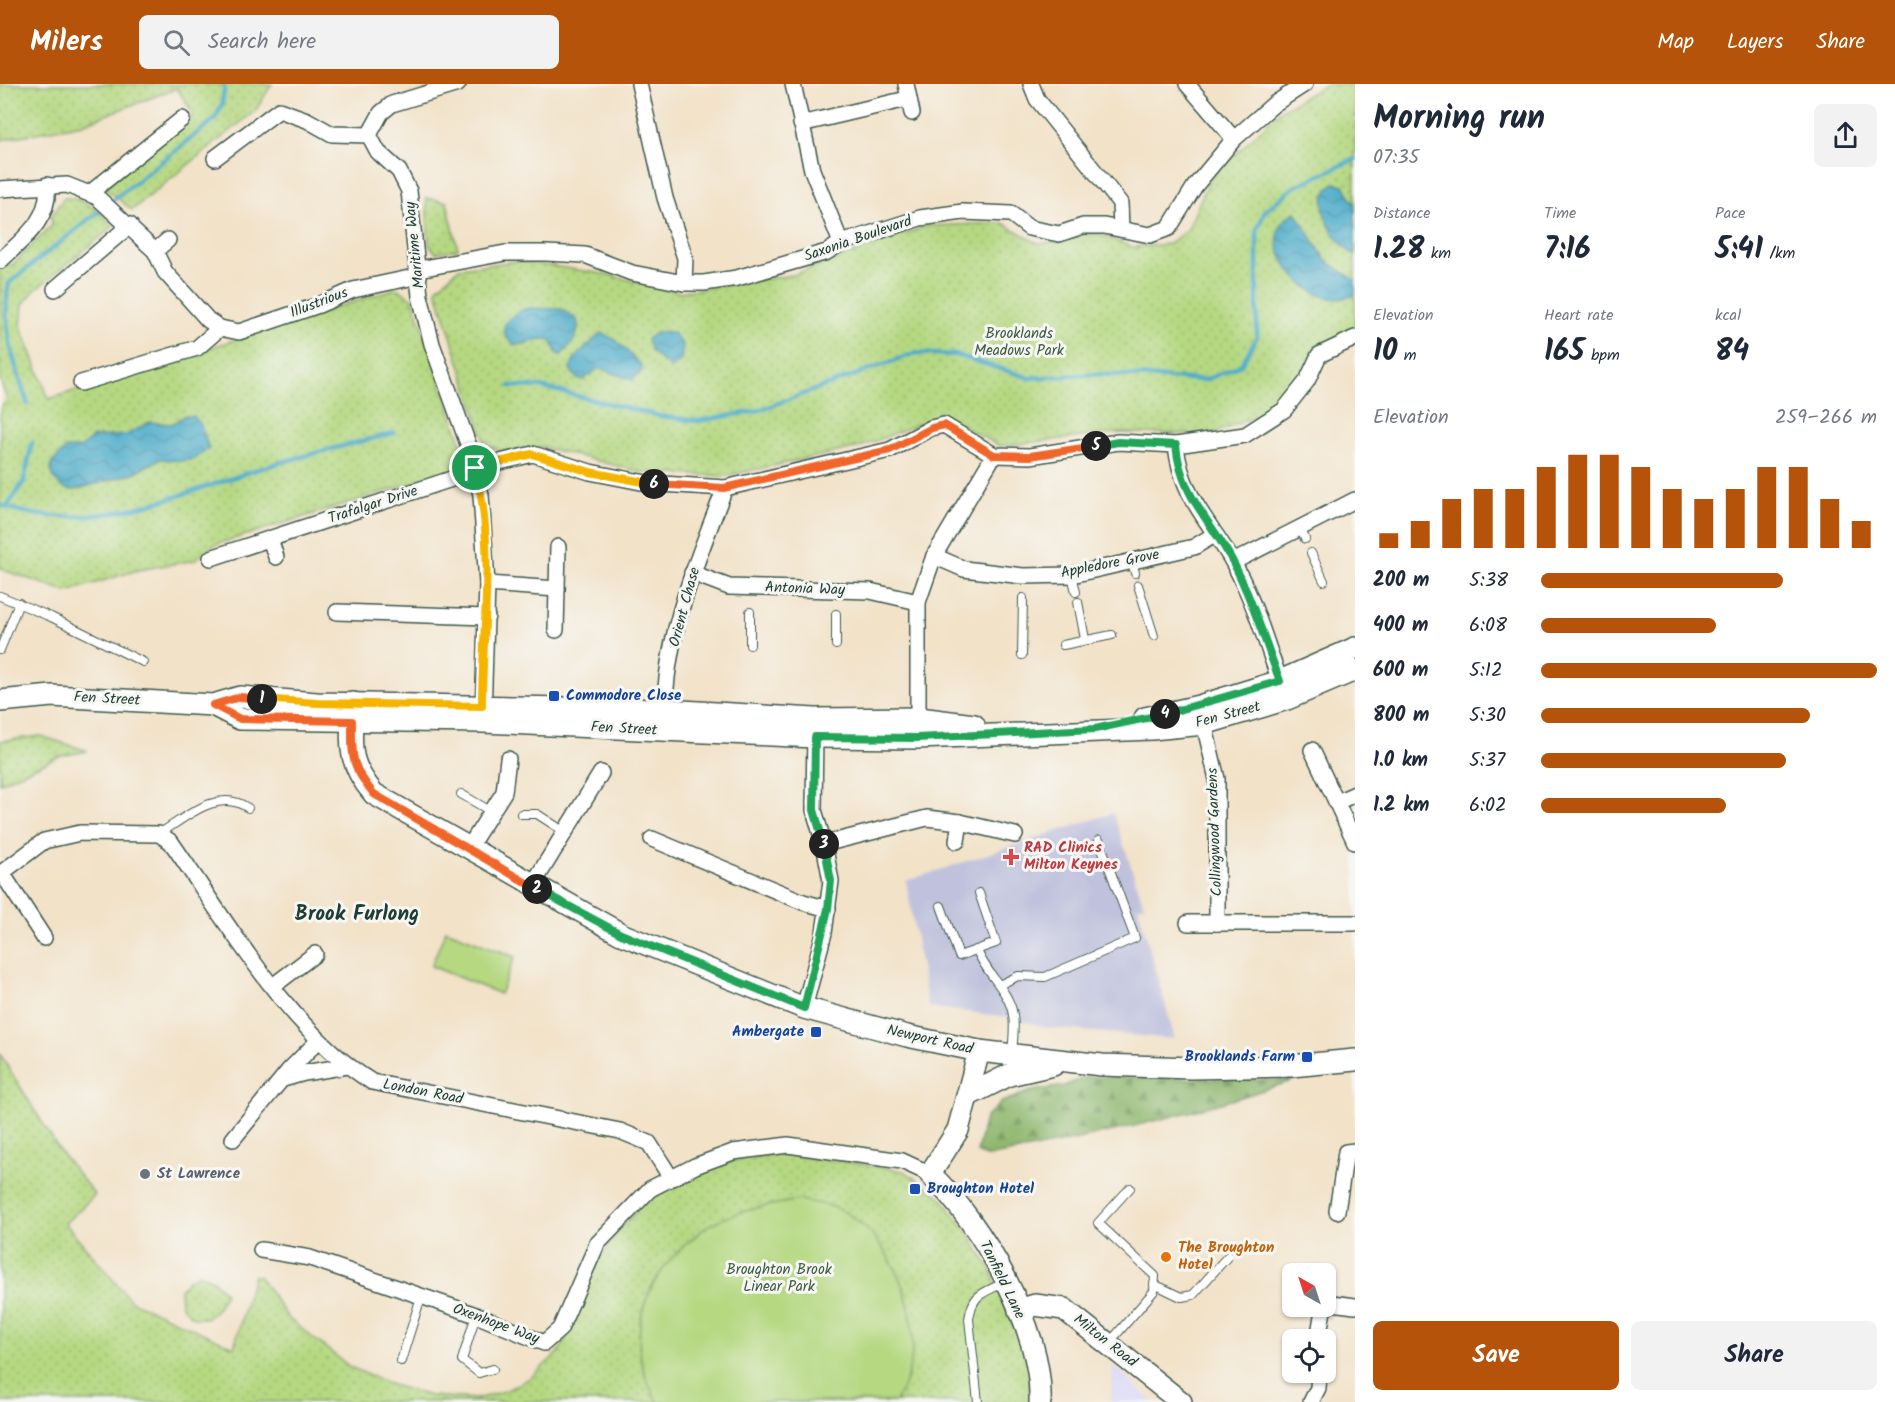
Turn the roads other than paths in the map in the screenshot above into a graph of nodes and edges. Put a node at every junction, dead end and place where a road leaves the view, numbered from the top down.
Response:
1 (458, 84) edge
2 (639, 84) edge
3 (793, 84) edge
4 (1031, 84) edge
5 (1187, 84) edge
6 (1305, 84) edge
7 (908, 99) edge
8 (182, 119) dead end
9 (801, 124) junction
10 (369, 135) junction
11 (1233, 139) junction
12 (215, 158) dead end
13 (47, 184) junction
14 (0, 189) edge
15 (94, 195) junction
16 (130, 225) junction
17 (1121, 229) junction
18 (168, 240) dead end
19 (840, 243) junction
20 (155, 251) junction
21 (0, 261) edge
22 (419, 273) junction
23 (684, 283) junction
24 (55, 289) dead end
25 (220, 327) junction
26 (1355, 338) edge
27 (81, 383) dead end
28 (1176, 445) junction
29 (994, 455) junction
30 (475, 469) junction
31 (724, 488) junction
32 (1355, 500) edge
33 (1214, 535) junction
34 (270, 539) junction
35 (558, 547) dead end
36 (1311, 553) dead end
37 (934, 556) junction
38 (276, 557) dead end
39 (211, 558) dead end
40 (1233, 562) junction
41 (692, 573) junction
42 (1072, 575) junction
43 (1324, 581) dead end
44 (487, 584) junction
45 (1138, 585) dead end
46 (557, 589) junction
47 (1076, 592) dead end
48 (0, 596) edge
49 (1023, 598) dead end
50 (918, 602) junction
51 (1078, 602) dead end
52 (19, 603) junction
53 (337, 612) dead end
54 (750, 612) dead end
55 (836, 614) dead end
56 (487, 617) junction
57 (556, 630) dead end
58 (1112, 635) dead end
59 (1154, 636) dead end
60 (1085, 639) junction
61 (750, 645) dead end
62 (836, 645) dead end
63 (1063, 645) dead end
64 (1355, 648) edge
65 (0, 650) edge
66 (1023, 655) dead end
67 (143, 662) dead end
68 (1355, 670) edge
69 (1283, 690) junction
70 (0, 700) edge
71 (665, 710) junction
72 (353, 712) junction
73 (483, 715) junction
74 (1202, 715) junction
75 (815, 728) junction
76 (918, 728) junction
77 (665, 732) junction
78 (1312, 750) dead end
79 (508, 759) dead end
80 (601, 773) dead end
81 (461, 794) dead end
82 (1355, 794) edge
83 (1337, 802) junction
84 (248, 808) dead end
85 (492, 812) junction
86 (521, 814) dead end
87 (960, 822) junction
88 (565, 832) junction
89 (159, 834) junction
90 (1015, 835) dead end
91 (651, 839) dead end
92 (1099, 840) dead end
93 (957, 841) dead end
94 (1355, 842) edge
95 (824, 844) junction
96 (468, 849) junction
97 (1, 874) edge
98 (532, 886) junction
99 (979, 893) dead end
100 (941, 906) dead end
101 (828, 909) junction
102 (1188, 923) dead end
103 (1216, 923) junction
104 (1355, 923) edge
105 (44, 938) dead end
106 (976, 951) junction
107 (315, 954) dead end
108 (999, 985) junction
109 (273, 986) junction
110 (804, 1008) junction
111 (318, 1041) junction
112 (979, 1051) junction
113 (1012, 1055) junction
114 (1355, 1060) edge
115 (1071, 1061) junction
116 (347, 1066) junction
117 (283, 1079) junction
118 (969, 1095) junction
119 (233, 1139) dead end
120 (1355, 1151) edge
121 (930, 1173) junction
122 (671, 1178) junction
123 (1130, 1188) dead end
124 (1338, 1211) dead end
125 (261, 1250) dead end
126 (1228, 1256) dead end
127 (1006, 1282) junction
128 (1155, 1284) junction
129 (421, 1297) junction
130 (1355, 1306) edge
131 (1019, 1310) junction
132 (476, 1315) junction
133 (1320, 1329) edge
134 (1108, 1343) junction
135 (401, 1361) dead end
136 (493, 1369) dead end
137 (1318, 1383) edge
138 (978, 1402) edge
139 (1040, 1402) edge
140 (1181, 1402) edge
141 (1311, 1402) edge

1 - 10 street
2 - 23 street
3 - 9 street
4 - 17 street
5 - 11 street
6 - 11 street, Saxonia Boulevard
7 - 9 street
8 - 15 street
9 - 19 street
10 - 12 street
10 - 22 street, Maritime Way
11 - 17 street, Saxonia Boulevard
13 - 14 street
13 - 15 street
13 - 21 street
15 - 16 street
16 - 20 street
16 - 24 street
17 - 19 street, Saxonia Boulevard
18 - 20 street
19 - 23 street, Saxonia Boulevard
20 - 25 street
22 - 23 street, Saxonia Boulevard
22 - 25 street, Illustrious
22 - 30 street, Maritime Way
25 - 27 street
26 - 28 street, Trafalgar Drive
28 - 29 street, Trafalgar Drive
28 - 33 street
29 - 31 street, Trafalgar Drive
29 - 37 street
30 - 31 street, Trafalgar Drive
30 - 34 street, Trafalgar Drive
30 - 44 street
31 - 41 street, Orient Chase
32 - 40 street
33 - 40 street
33 - 42 street, Appledore Grove
34 - 38 street
34 - 39 street, Trafalgar Drive
35 - 46 street
36 - 43 lane
37 - 42 street, Appledore Grove
37 - 50 street
40 - 69 street
41 - 50 street, Antonia Way
41 - 71 street, Orient Chase
42 - 47 lane
44 - 46 street
44 - 56 street
45 - 59 lane
46 - 57 street
48 - 52 lane
49 - 66 lane
50 - 76 street
51 - 60 lane
52 - 65 lane
52 - 67 lane
53 - 56 street
54 - 61 lane
55 - 62 lane
56 - 73 street
58 - 60 lane
60 - 63 lane
64 - 69 street, Fen Street
68 - 69 street, Fen Street
69 - 74 street, Fen Street
70 - 72 street, Fen Street
71 - 73 street, Fen Street
71 - 75 street, Fen Street
71 - 77 street, Orient Chase
72 - 73 street, Fen Street
72 - 96 street, Newport Road
73 - 77 street, Fen Street
74 - 76 street, Fen Street
74 - 103 street, Collingwood Gardens
75 - 76 street, Fen Street
75 - 77 street, Fen Street
75 - 95 street
78 - 83 street
79 - 85 street
80 - 88 street
81 - 85 lane
82 - 83 street
83 - 94 street
84 - 89 lane
85 - 96 street
86 - 88 lane
87 - 90 street
87 - 93 street
87 - 95 street
88 - 98 street
89 - 97 street
89 - 109 street, London Road
91 - 101 street
92 - 108 lane
95 - 101 street
96 - 98 street, Newport Road
97 - 105 street
98 - 110 street, Newport Road
99 - 106 lane
100 - 106 lane
101 - 110 street
102 - 103 street
103 - 104 street
106 - 108 lane
107 - 109 street
108 - 113 lane
109 - 111 street, London Road
110 - 112 street, Newport Road
111 - 116 street, London Road
111 - 117 street
112 - 113 street, Newport Road
112 - 118 street
113 - 115 street, Newport Road
114 - 115 street, Newport Road
115 - 118 street
116 - 117 street
116 - 122 street, London Road
117 - 119 street
118 - 121 street
120 - 124 street
121 - 122 street, Oxenhope Way
121 - 127 street, Tanfield Lane
122 - 132 street, Oxenhope Way
123 - 128 lane
125 - 129 street, Oxenhope Way
126 - 128 lane
127 - 131 street, Tanfield Lane
127 - 138 lane
128 - 134 lane
129 - 132 street, Oxenhope Way
129 - 135 lane
130 - 133 street
131 - 134 street, Milton Road
131 - 139 street, Tanfield Lane
132 - 136 lane
134 - 140 street, Milton Road
137 - 141 street

